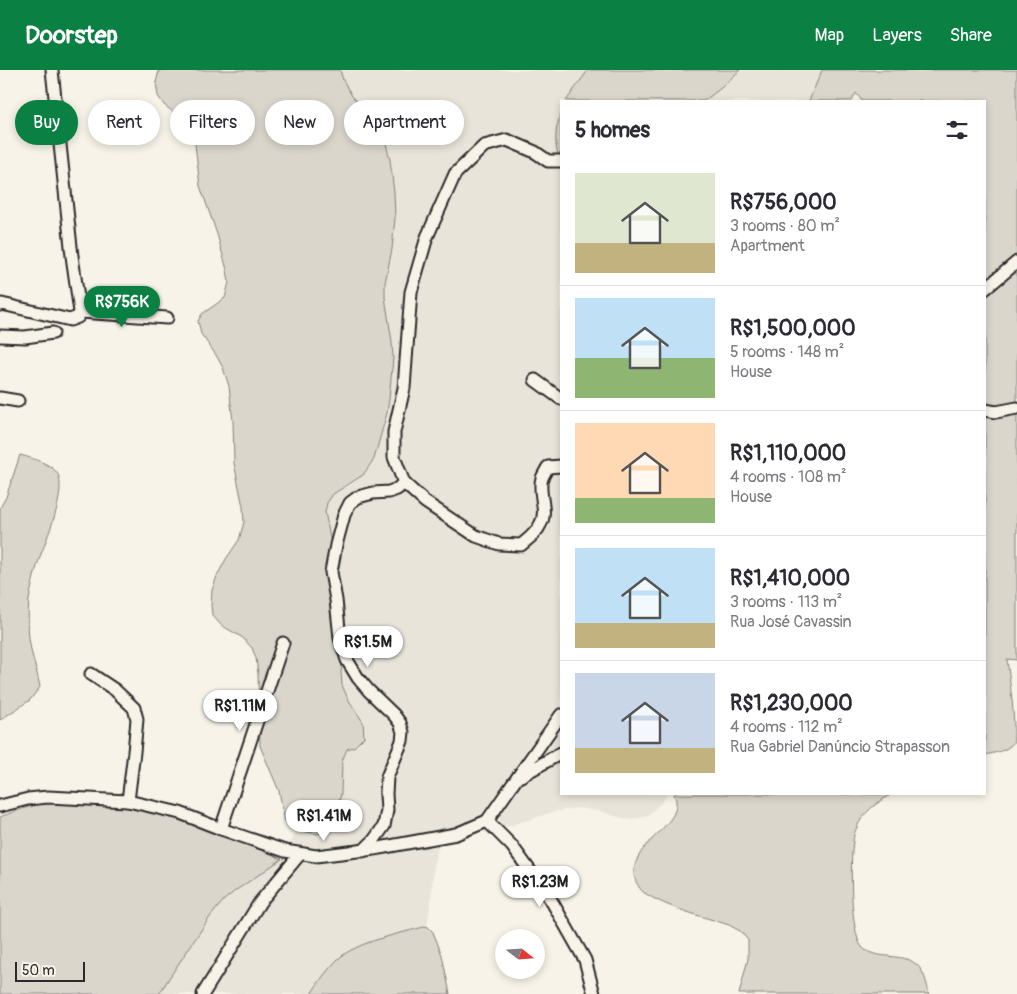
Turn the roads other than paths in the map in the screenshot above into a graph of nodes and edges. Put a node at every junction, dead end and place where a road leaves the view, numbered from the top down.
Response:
1 (52, 70) edge
2 (560, 161) edge
3 (1017, 262) edge
4 (986, 288) edge
5 (0, 305) edge
6 (80, 312) junction
7 (167, 318) dead end
8 (53, 333) dead end
9 (0, 336) edge
10 (535, 380) dead end
11 (0, 398) edge
12 (560, 398) edge
13 (18, 401) dead end
14 (1017, 408) edge
15 (986, 410) edge
16 (560, 466) edge
17 (404, 483) junction
18 (283, 643) dead end
19 (91, 674) dead end
20 (560, 716) edge
21 (560, 754) edge
22 (518, 778) junction
23 (128, 801) junction
24 (0, 806) edge
25 (487, 821) junction
26 (221, 829) junction
27 (363, 850) junction
28 (300, 854) junction
29 (203, 994) edge
30 (594, 994) edge

1 - 6 street
2 - 17 street
3 - 4 street
5 - 6 street
6 - 7 street
8 - 9 street
10 - 12 street
11 - 13 street
14 - 15 street
16 - 17 street
17 - 27 street
18 - 26 street
19 - 23 street
20 - 22 street
21 - 22 street
22 - 25 street
23 - 24 street
23 - 26 street
25 - 27 street
25 - 30 street
26 - 28 street
27 - 28 street
28 - 29 street

